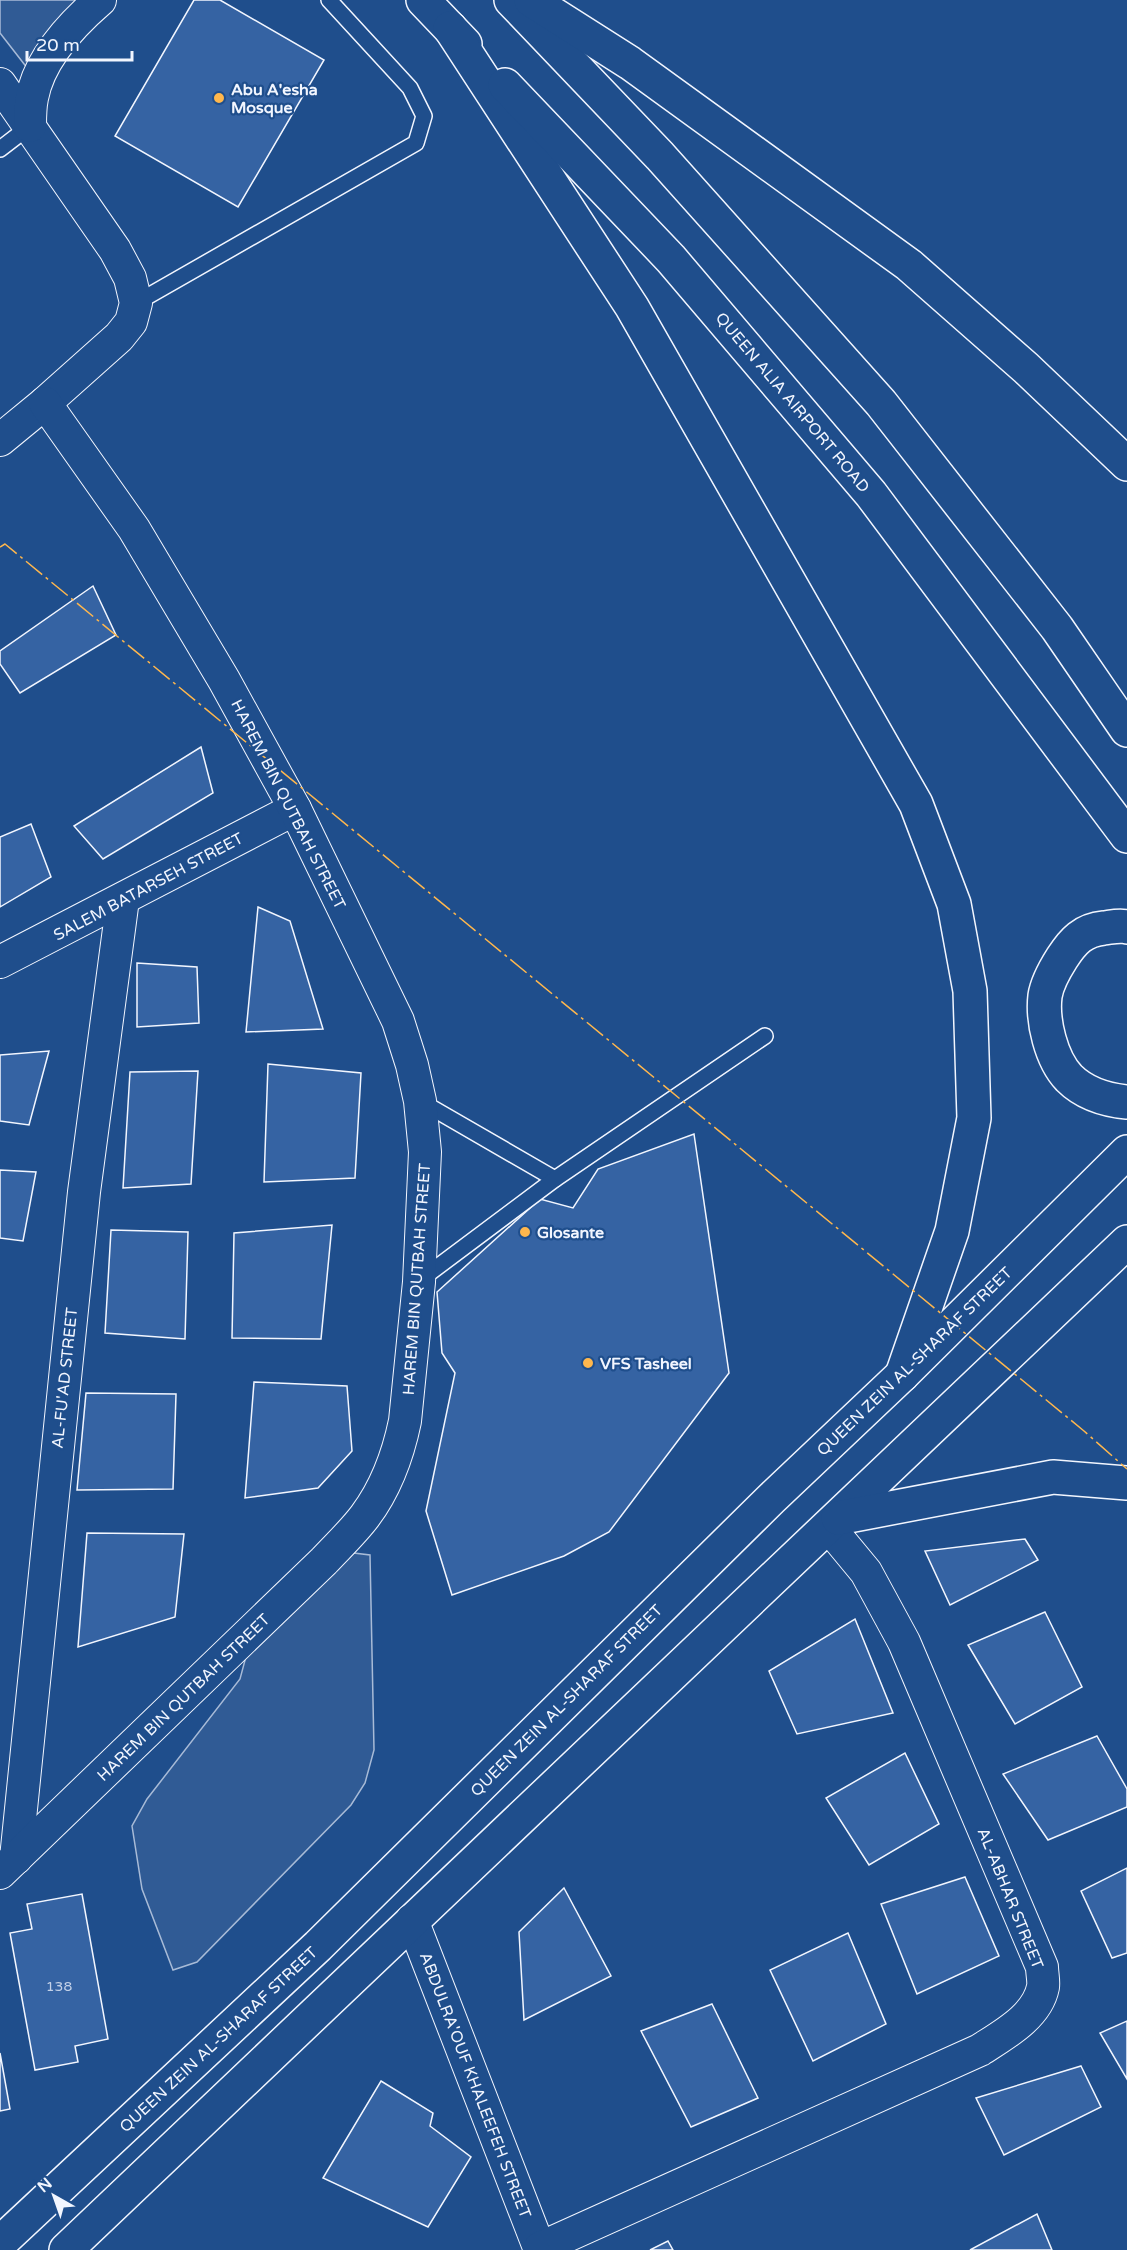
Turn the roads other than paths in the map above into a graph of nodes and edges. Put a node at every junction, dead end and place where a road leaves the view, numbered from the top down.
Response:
1 (100, 0) edge
2 (329, 0) edge
3 (423, 0) edge
4 (511, 0) edge
5 (531, 0) edge
6 (450, 28) junction
7 (0, 84) edge
8 (30, 126) junction
9 (0, 149) edge
10 (136, 303) junction
11 (45, 403) junction
12 (0, 440) edge
13 (1127, 464) edge
14 (1127, 730) edge
15 (295, 809) junction
16 (1127, 836) edge
17 (123, 899) junction
18 (1127, 927) edge
19 (0, 962) edge
20 (765, 1036) dead end
21 (420, 1101) junction
22 (1127, 1102) edge
23 (1127, 1152) edge
24 (555, 1179) junction
25 (1127, 1242) edge
26 (419, 1282) junction
27 (902, 1375) junction
28 (1127, 1483) edge
29 (833, 1522) junction
30 (8, 1866) edge
31 (412, 1920) junction
32 (0, 2243) edge
33 (540, 2249) edge
34 (66, 2250) edge

1 - 8 street
2 - 10 lane
3 - 6 main road, QUEEN ALIA AIRPORT ROAD
4 - 14 main road
5 - 13 main road
6 - 16 main road, QUEEN ALIA AIRPORT ROAD
6 - 27 main road
7 - 8 street
8 - 9 lane
8 - 10 street
10 - 11 street
11 - 12 street
11 - 15 street, HAREM BIN QUTBAH STREET
15 - 17 street, SALEM BATARSEH STREET
15 - 21 street, HAREM BIN QUTBAH STREET
17 - 19 street, SALEM BATARSEH STREET
17 - 30 street, AL-FU'AD STREET
18 - 22 main road
20 - 24 lane
21 - 24 lane
21 - 26 street, HAREM BIN QUTBAH STREET
23 - 27 main road, QUEEN ZEIN AL-SHARAF STREET
24 - 26 lane
25 - 29 main road
26 - 30 street, HAREM BIN QUTBAH STREET
27 - 32 main road, QUEEN ZEIN AL-SHARAF STREET
28 - 29 main road
29 - 31 main road
29 - 33 street, AL-ABHAR STREET
31 - 33 street, ABDULRA'OUF KHALEEFEH STREET
31 - 34 main road

